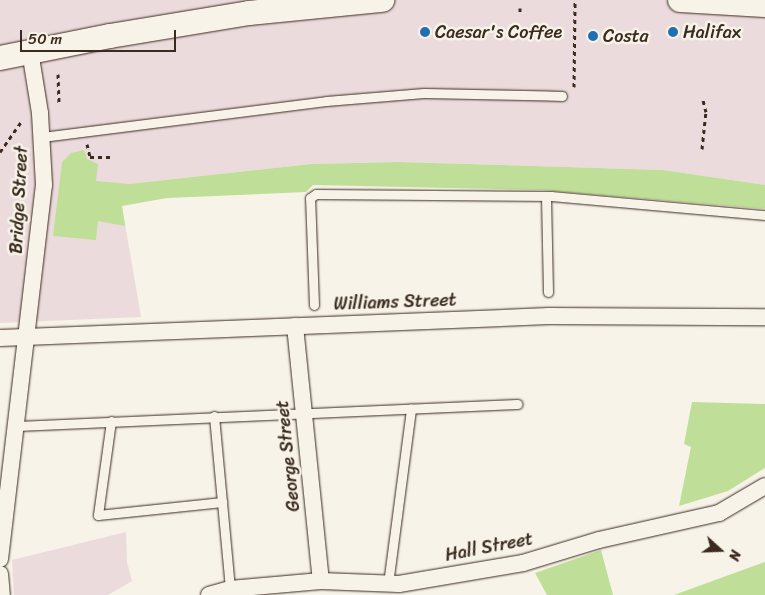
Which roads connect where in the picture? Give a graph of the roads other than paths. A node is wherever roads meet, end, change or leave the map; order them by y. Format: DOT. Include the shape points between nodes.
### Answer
graph roads {
  1 [pos="382,0"];
  2 [pos="680,0"];
  3 [pos="765,6"];
  4 [pos="30,51"];
  5 [pos="0,58"];
  6 [pos="562,96"];
  7 [pos="42,137"];
  8 [pos="546,196"];
  9 [pos="765,215"];
  10 [pos="548,292"];
  11 [pos="314,305"];
  12 [pos="765,317"];
  13 [pos="295,326"];
  14 [pos="0,338"];
  15 [pos="27,338"];
  16 [pos="518,404"];
  17 [pos="412,409"];
  18 [pos="303,414"];
  19 [pos="214,416"];
  20 [pos="111,421"];
  21 [pos="16,426"];
  22 [pos="765,486"];
  23 [pos="222,502"];
  24 [pos="0,559"];
  25 [pos="0,574"];
  26 [pos="321,581"];
  27 [pos="388,584"];
  28 [pos="230,588"];
  29 [pos="2,595"];
  30 [pos="209,595"];
  1 -- 4 [label="main road" via="249,13"];
  2 -- 3 [label="main road"];
  4 -- 5 [label="main road"];
  4 -- 7 [label="street, Bridge Street"];
  6 -- 7 [label="lane" via="424,93 355,98"];
  7 -- 15 [label="street, Bridge Street" via="44,185"];
  8 -- 9 [label="lane"];
  8 -- 10 [label="lane"];
  8 -- 11 [label="lane" via="316,194 310,198"];
  12 -- 13 [label="street, Williams Street" via="549,316"];
  13 -- 15 [label="street, Williams Street"];
  13 -- 18 [label="street, George Street"];
  14 -- 15 [label="street, Williams Street"];
  15 -- 21 [label="street, Bridge Street"];
  16 -- 17 [label="lane"];
  17 -- 18 [label="lane"];
  17 -- 27 [label="lane"];
  18 -- 19 [label="lane"];
  18 -- 26 [label="street, George Street"];
  19 -- 20 [label="lane"];
  19 -- 23 [label="lane"];
  20 -- 21 [label="lane"];
  20 -- 23 [label="lane" via="98,515"];
  21 -- 24 [label="street, Bridge Street"];
  22 -- 27 [label="street, Hall Street" via="719,513 599,540 523,563"];
  23 -- 28 [label="lane"];
  25 -- 29 [label="street"];
  26 -- 27 [label="street, Hall Street"];
  26 -- 28 [label="street, Hall Street"];
  28 -- 30 [label="street, Hall Street"];
}
